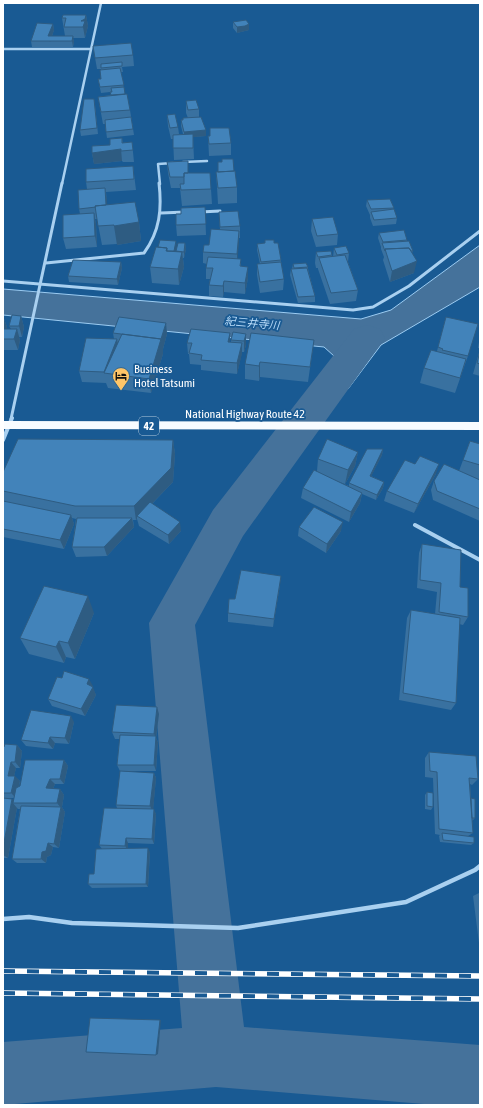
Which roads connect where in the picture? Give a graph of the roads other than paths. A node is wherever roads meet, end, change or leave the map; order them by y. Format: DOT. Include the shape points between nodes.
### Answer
graph roads {
  1 [pos="101,3"];
  2 [pos="3,49"];
  3 [pos="91,49"];
  4 [pos="207,161"];
  5 [pos="220,211"];
  6 [pos="190,212"];
  7 [pos="198,212"];
  8 [pos="161,213"];
  9 [pos="480,231"];
  10 [pos="46,263"];
  11 [pos="3,281"];
  12 [pos="41,284"];
  13 [pos="5,425"];
  14 [pos="480,426"];
  15 [pos="3,440"];
  16 [pos="415,525"];
  17 [pos="480,560"];
  18 [pos="480,866"];
  19 [pos="3,920"];
  1 -- 3 [label="street"];
  2 -- 3 [label="street"];
  3 -- 10 [label="street"];
  4 -- 8 [label="street" via="158,164"];
  5 -- 7 [label="street"];
  6 -- 8 [label="street"];
  8 -- 10 [label="street" via="154,242 144,253"];
  9 -- 12 [label="street" via="409,286 373,306 353,310"];
  10 -- 12 [label="street"];
  11 -- 12 [label="street"];
  12 -- 13 [label="street"];
  13 -- 14 [label="highway, National Highway Route 42 / 42"];
  13 -- 15 [label="street"];
  16 -- 17 [label="street"];
  18 -- 19 [label="street" via="406,902 238,928 72,923 29,917"];
}
